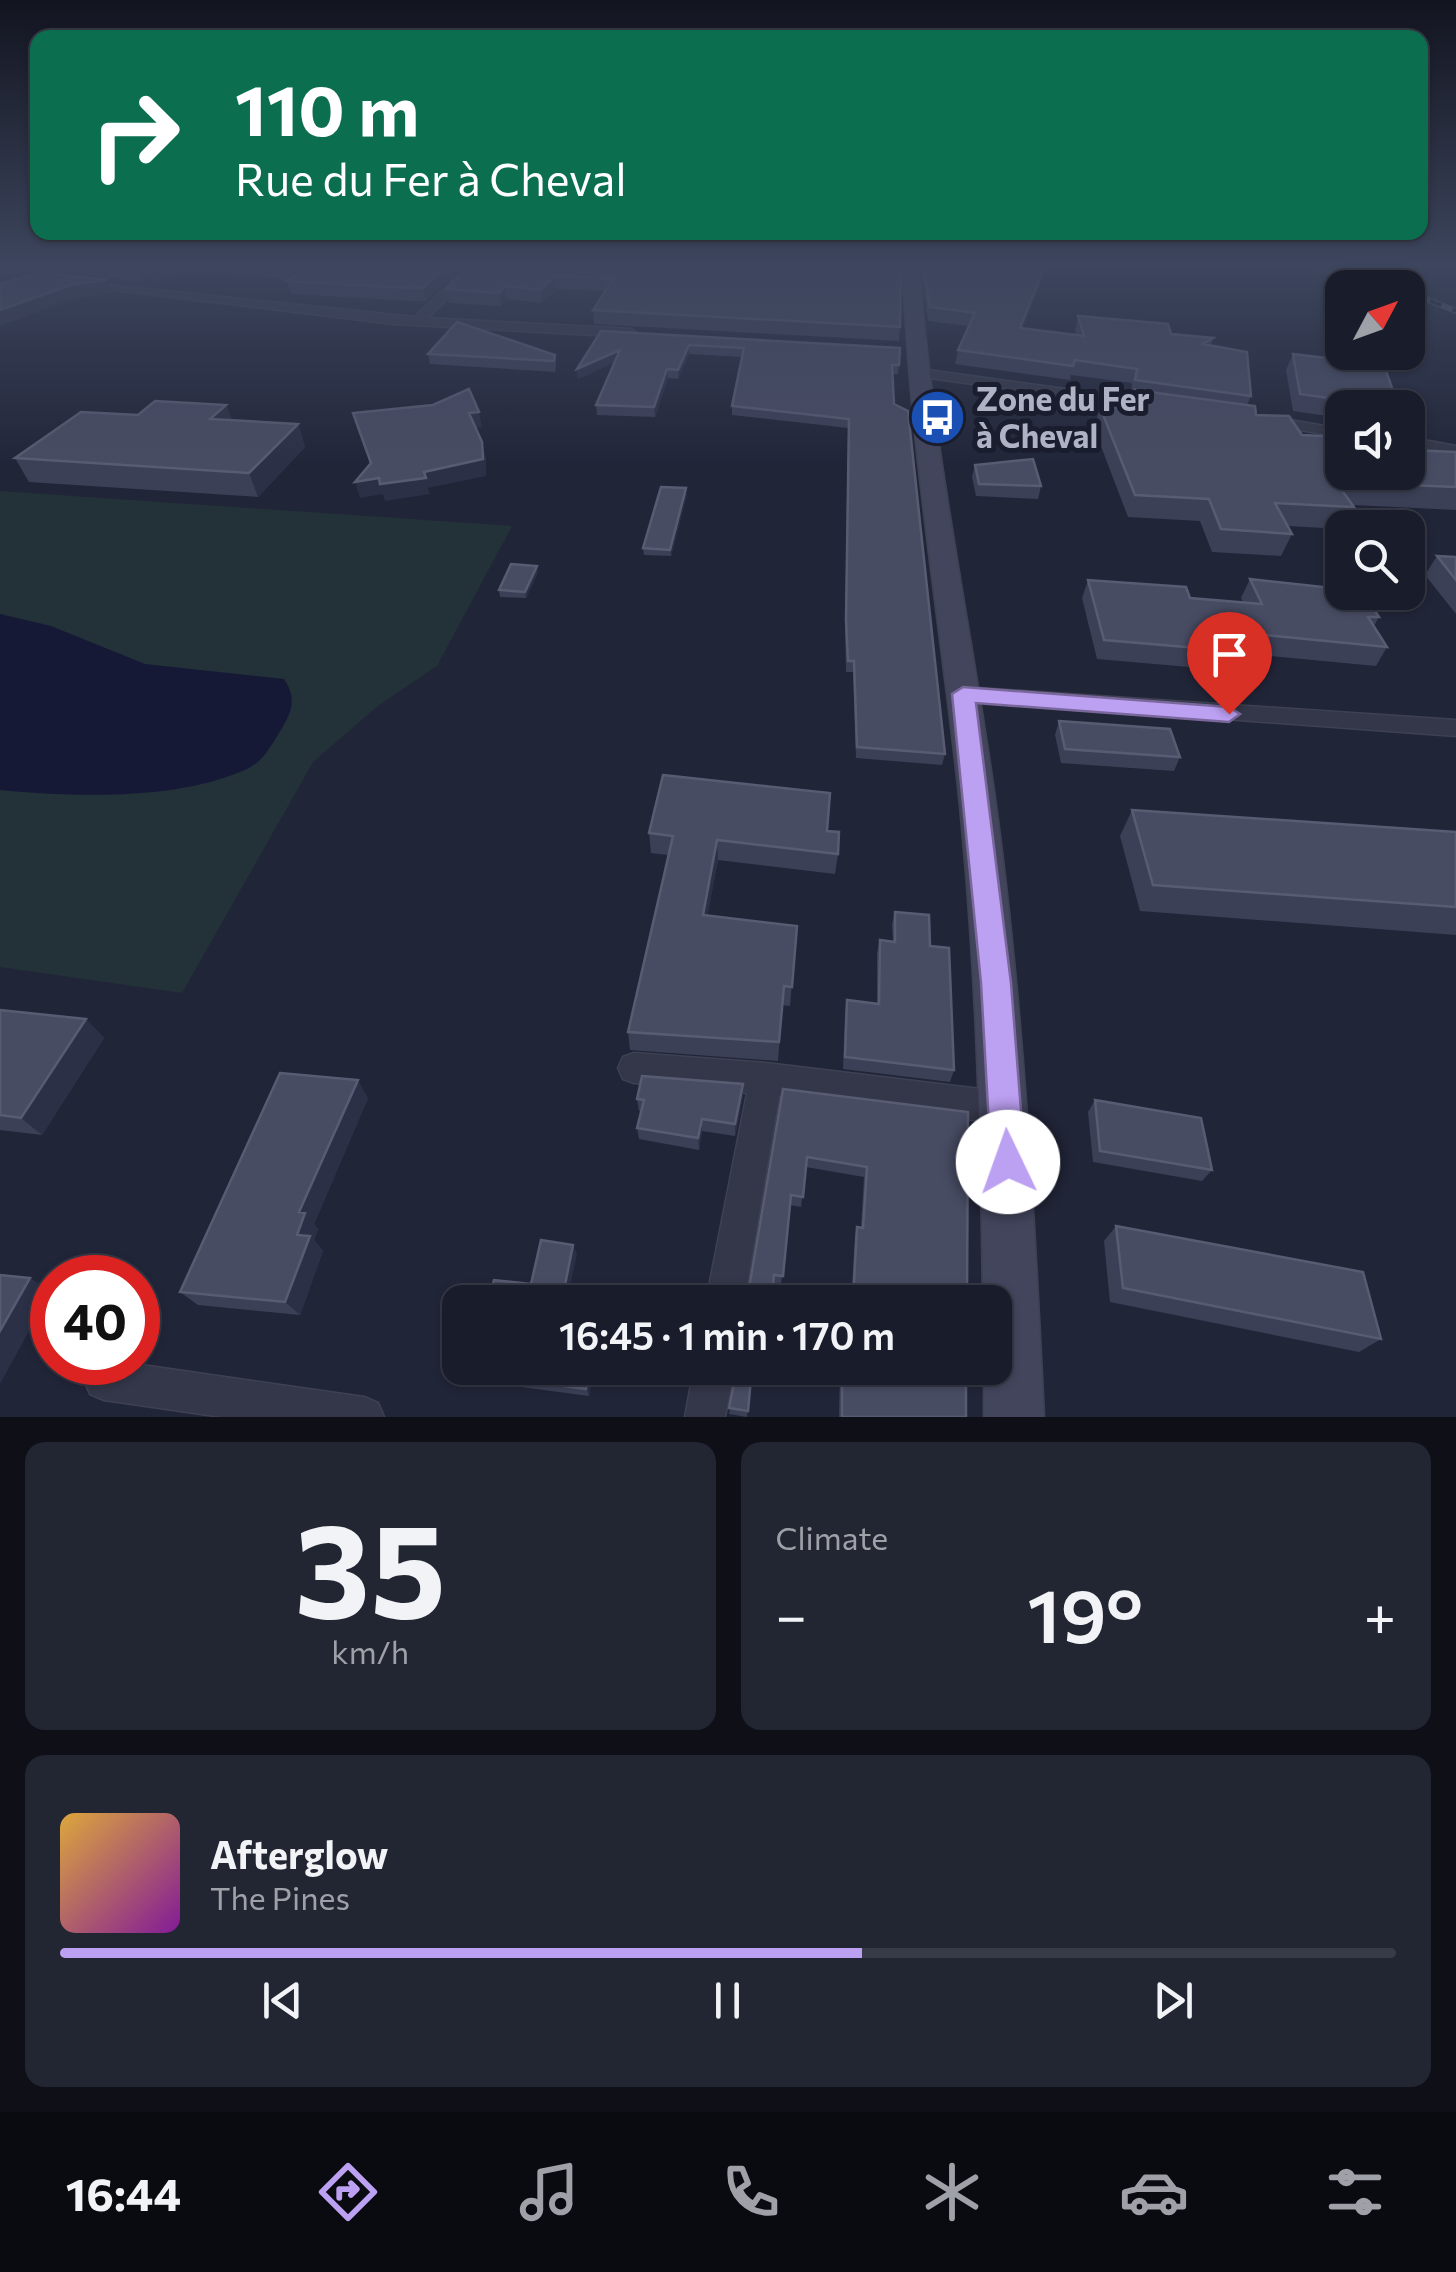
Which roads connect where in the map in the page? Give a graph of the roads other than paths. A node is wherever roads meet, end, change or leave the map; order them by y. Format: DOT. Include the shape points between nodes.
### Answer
graph roads {
  1 [pos="621,332"];
  2 [pos="913,332"];
  3 [pos="638,333"];
  4 [pos="914,357"];
  5 [pos="1171,407"];
  6 [pos="1247,418"];
  7 [pos="1325,429"];
  8 [pos="1425,445"];
  9 [pos="1456,451"];
  10 [pos="963,694"];
  11 [pos="1456,728"];
  12 [pos="634,1068"];
  13 [pos="766,1079"];
  14 [pos="1005,1108"];
  15 [pos="729,1285"];
  16 [pos="139,1385"];
  17 [pos="711,1385"];
  18 [pos="364,1417"];
  19 [pos="704,1417"];
  20 [pos="1014,1417"];
  1 -- 3 [label="street"];
  2 -- 4 [label="street"];
  4 -- 5 [label="street"];
  4 -- 10 [label="street"];
  6 -- 7 [label="street"];
  8 -- 9 [label="street"];
  10 -- 11 [label="street"];
  10 -- 14 [label="street"];
  12 -- 13 [label="street"];
  13 -- 14 [label="street"];
  13 -- 15 [label="street"];
  14 -- 20 [label="street"];
  16 -- 18 [label="street"];
  17 -- 19 [label="street"];
}
